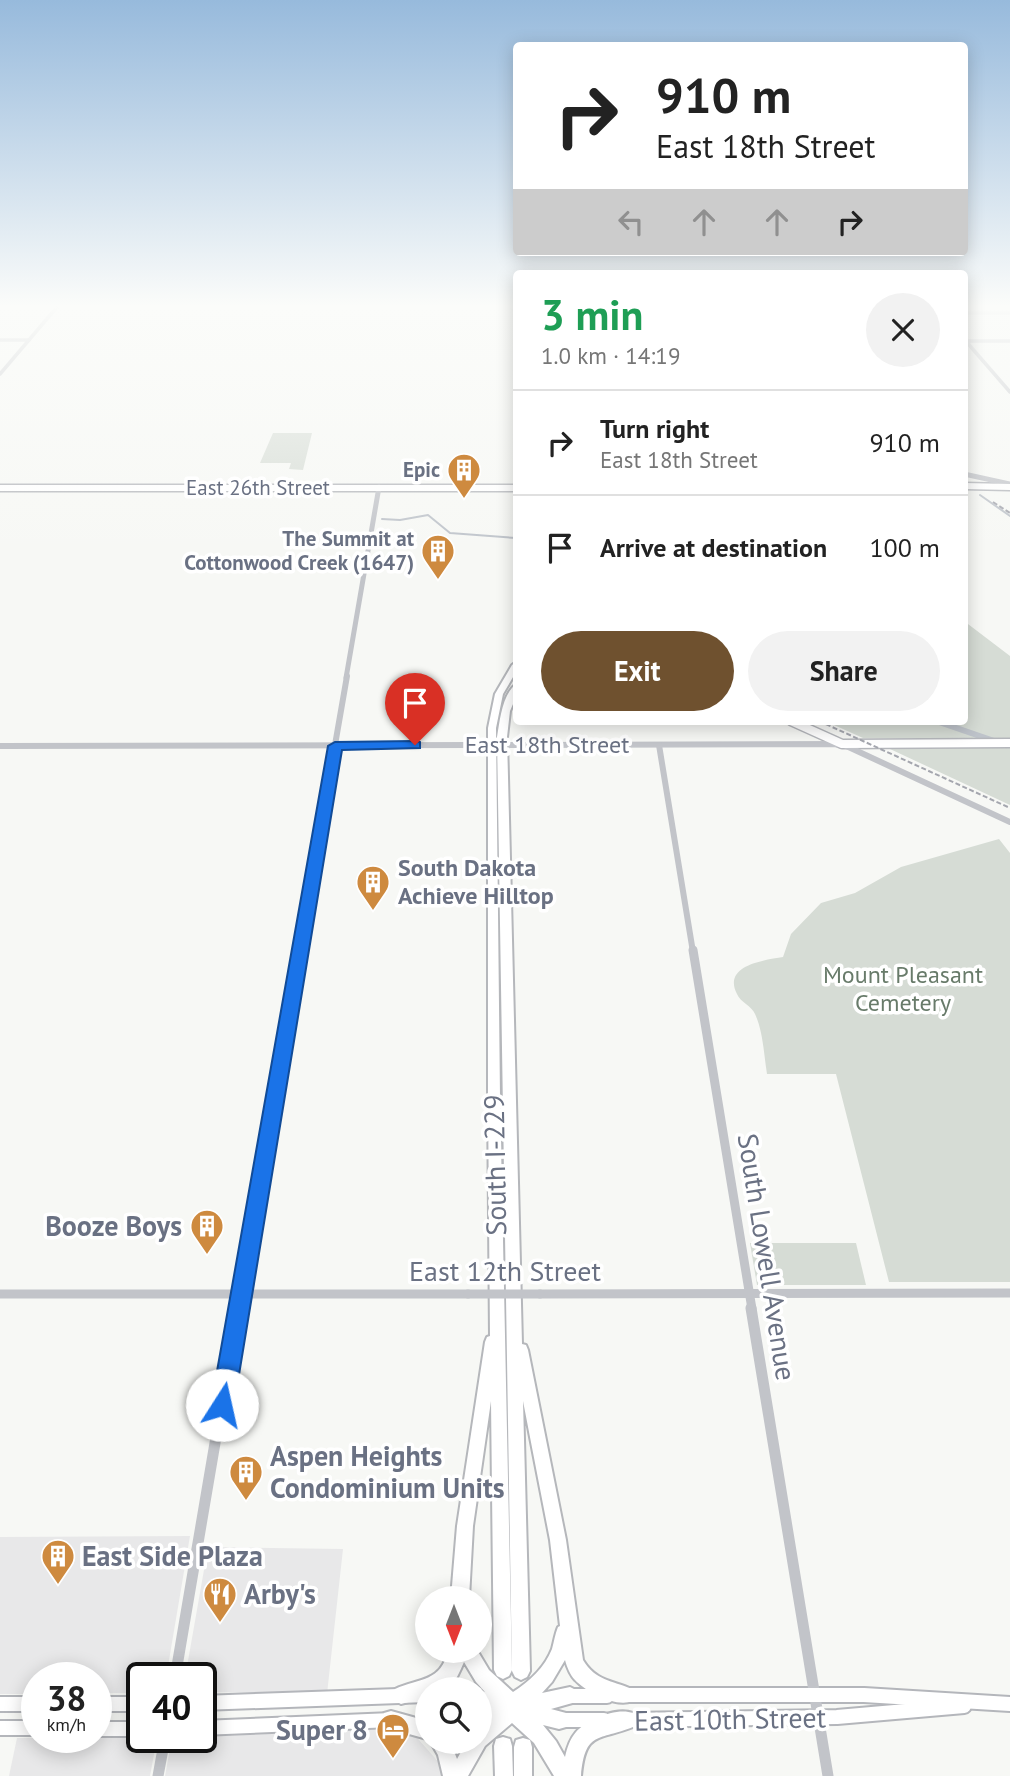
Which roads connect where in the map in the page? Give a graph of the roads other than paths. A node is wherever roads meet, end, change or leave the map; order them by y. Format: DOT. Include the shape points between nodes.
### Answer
graph roads {
  1 [pos="968,475"];
  2 [pos="379,487"];
  3 [pos="968,487"];
  4 [pos="1010,487"];
  5 [pos="0,488"];
  6 [pos="513,488"];
  7 [pos="513,671"];
  8 [pos="513,694"];
  9 [pos="800,725"];
  10 [pos="1010,743"];
  11 [pos="842,744"];
  12 [pos="659,745"];
  13 [pos="0,746"];
  14 [pos="335,746"];
  15 [pos="1010,822"];
  16 [pos="513,1267"];
  17 [pos="497,1276"];
  18 [pos="1010,1293"];
  19 [pos="0,1294"];
  20 [pos="241,1294"];
  21 [pos="750,1294"];
  22 [pos="461,1586"];
  23 [pos="566,1616"];
  24 [pos="178,1662"];
  25 [pos="455,1663"];
  26 [pos="474,1663"];
  27 [pos="503,1670"];
  28 [pos="521,1671"];
  29 [pos="815,1694"];
  30 [pos="401,1695"];
  31 [pos="415,1695"];
  32 [pos="626,1695"];
  33 [pos="570,1696"];
  34 [pos="217,1702"];
  35 [pos="0,1704"];
  36 [pos="21,1704"];
  37 [pos="979,1704"];
  38 [pos="1010,1704"];
  39 [pos="506,1710"];
  40 [pos="819,1719"];
  41 [pos="391,1720"];
  42 [pos="415,1720"];
  43 [pos="559,1720"];
  44 [pos="626,1720"];
  45 [pos="492,1726"];
  46 [pos="217,1727"];
  47 [pos="415,1727"];
  48 [pos="0,1728"];
  49 [pos="21,1728"];
  50 [pos="162,1753"];
  51 [pos="447,1754"];
  52 [pos="471,1754"];
  53 [pos="158,1776"];
  54 [pos="452,1776"];
  55 [pos="458,1776"];
  56 [pos="504,1776"];
  57 [pos="523,1776"];
  58 [pos="564,1776"];
  59 [pos="572,1776"];
  60 [pos="828,1776"];
  1 -- 4 [label="street"];
  2 -- 5 [label="main road, East 26th Street"];
  2 -- 6 [label="main road, East 26th Street"];
  2 -- 14 [label="street"];
  3 -- 4 [label="main road"];
  7 -- 17 [label="highway, South I-229" via="499,694 492,728"];
  8 -- 16 [label="highway, South I-229" via="502,737"];
  9 -- 11 [label="main road"];
  10 -- 11 [label="main road, East 18th Street"];
  11 -- 12 [label="street, East 18th Street"];
  11 -- 15 [label="street"];
  12 -- 14 [label="street, East 18th Street, bridge"];
  12 -- 21 [label="street, South Lowell Avenue"];
  13 -- 14 [label="street, East 18th Street"];
  14 -- 20 [label="street"];
  16 -- 23 [label="highway" via="521,1353 558,1540"];
  16 -- 28 [label="highway, South I-229"];
  17 -- 22 [label="highway" via="487,1387 464,1526"];
  17 -- 27 [label="highway, South I-229"];
  18 -- 21 [label="street, East 12th Street"];
  19 -- 20 [label="street, East 12th Street"];
  20 -- 21 [label="street, East 12th Street, bridge"];
  20 -- 24 [label="street"];
  21 -- 29 [label="street, South Lowell Avenue"];
  23 -- 32 [label="highway" via="578,1671 596,1686"];
  23 -- 39 [label="highway" via="564,1642 555,1663"];
  25 -- 30 [label="highway" via="443,1681"];
  26 -- 39 [label="highway"];
  29 -- 32 [label="main road, East 10th Street"];
  29 -- 37 [label="main road, East 10th Street"];
  29 -- 40 [label="street, South Lowell Avenue"];
  30 -- 31 [label="main road"];
  30 -- 34 [label="main road"];
  32 -- 33 [label="main road, East 10th Street"];
  33 -- 39 [label="highway"];
  35 -- 36 [label="main road"];
  37 -- 38 [label="main road, East 10th Street"];
  37 -- 40 [label="main road, East 10th Street" via="904,1715"];
  39 -- 43 [label="highway"];
  39 -- 45 [label="highway"];
  39 -- 58 [label="highway" via="553,1752"];
  40 -- 44 [label="main road, East 10th Street"];
  40 -- 60 [label="street, South Lowell Avenue"];
  41 -- 42 [label="main road"];
  41 -- 46 [label="main road"];
  41 -- 47 [label="highway"];
  43 -- 44 [label="main road, East 10th Street"];
  44 -- 59 [label="highway" via="596,1727 581,1738 573,1755"];
  48 -- 49 [label="main road"];
  50 -- 53 [label="street"];
  51 -- 54 [label="highway"];
  52 -- 55 [label="highway"];
  56 -- 57 [label="highway" via="513,1747"];
}
